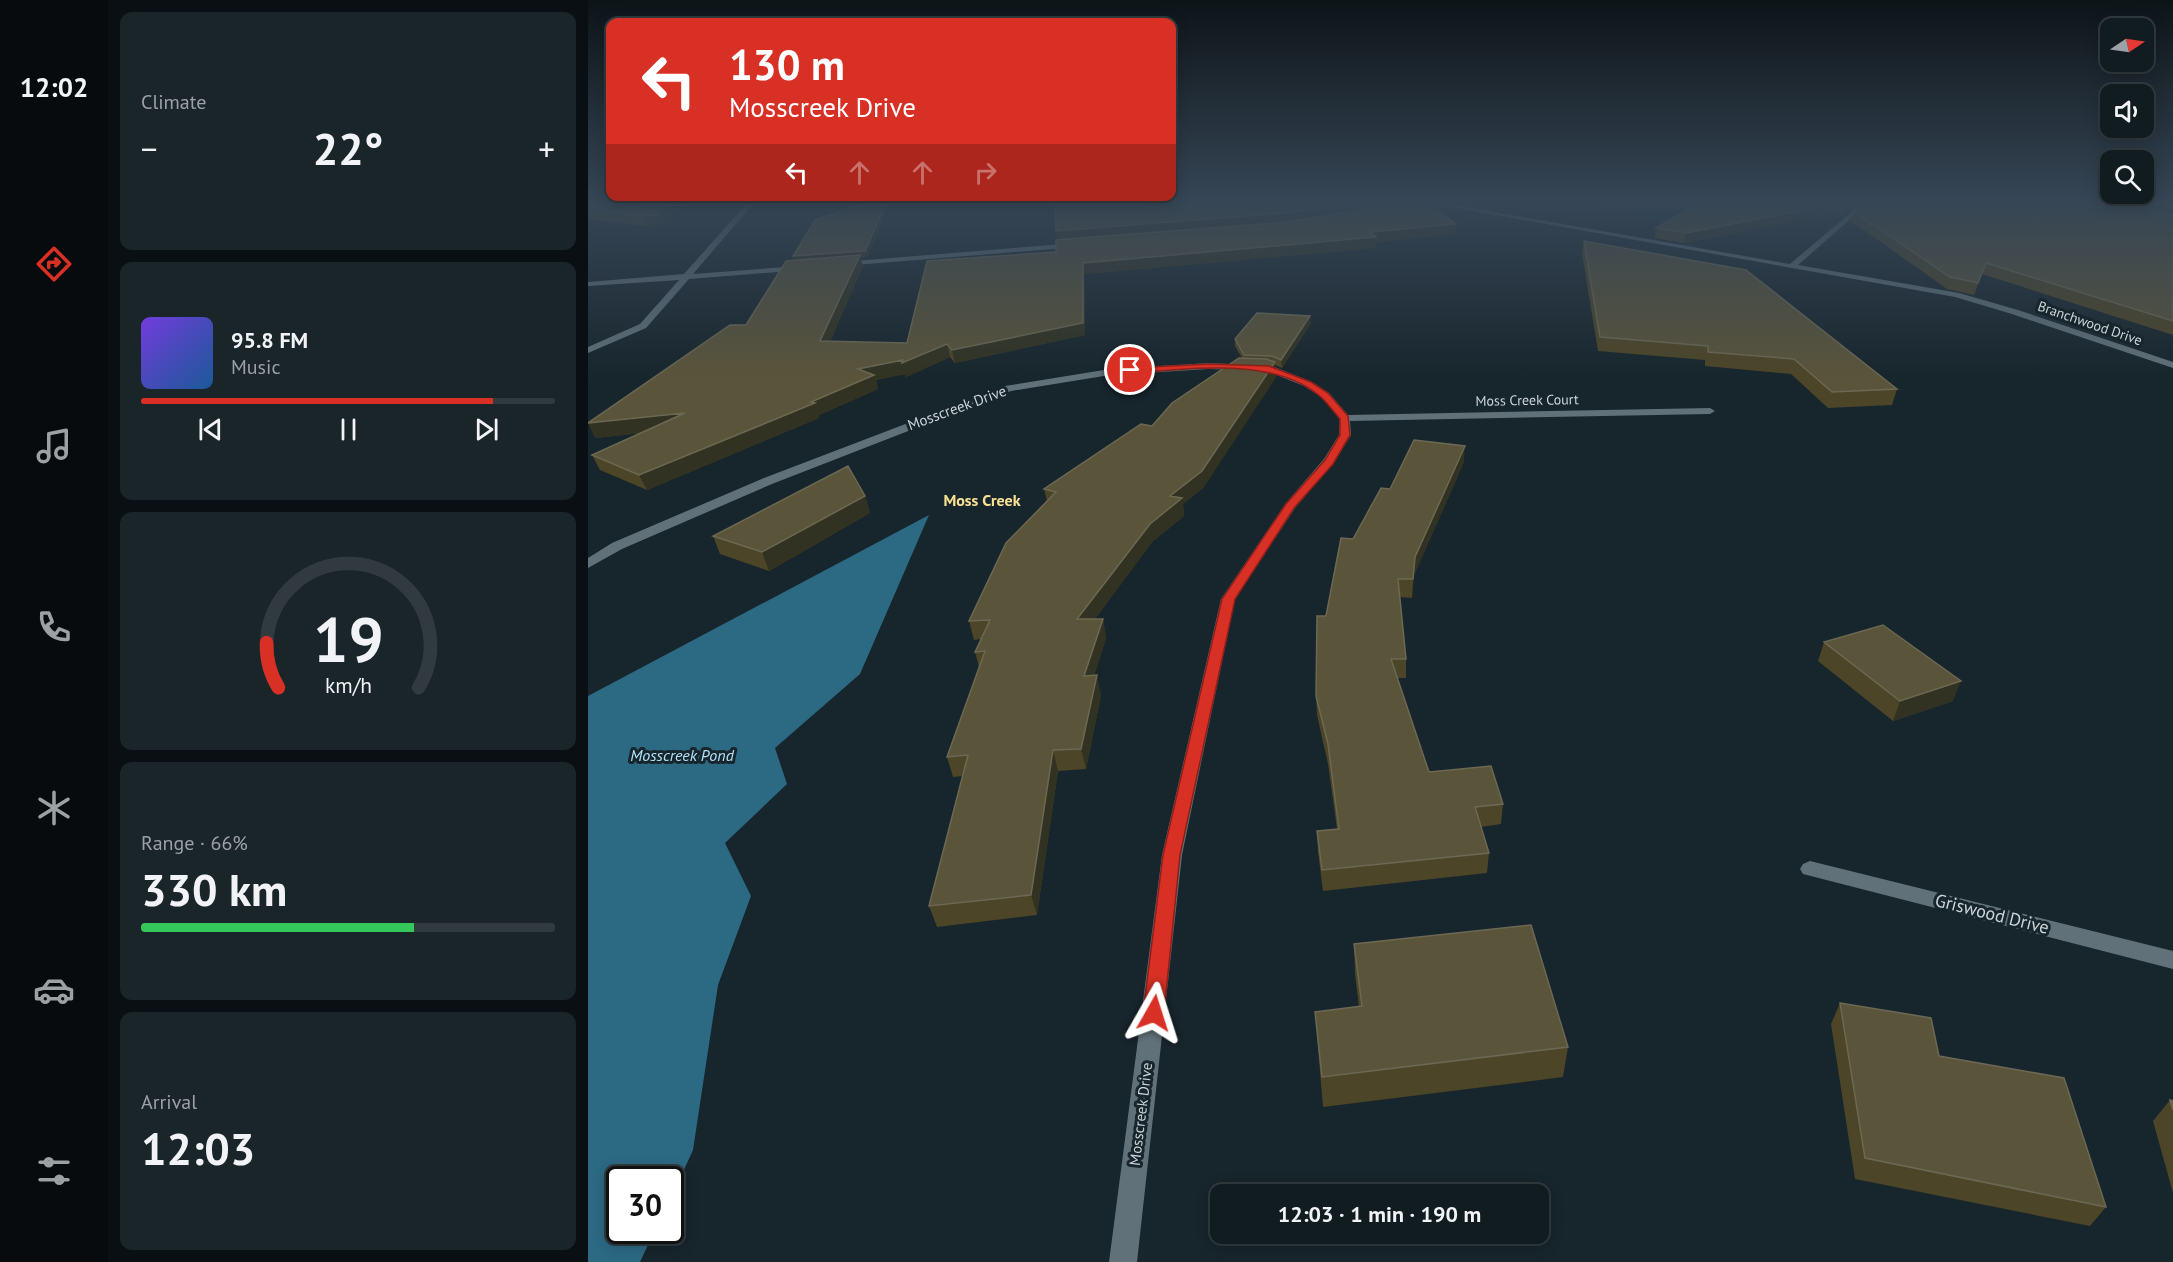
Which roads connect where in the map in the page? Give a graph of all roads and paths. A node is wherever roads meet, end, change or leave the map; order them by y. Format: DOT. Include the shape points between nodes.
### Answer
graph roads {
  1 [pos="700,262"];
  2 [pos="877,262"];
  3 [pos="1775,262"];
  4 [pos="1797,262"];
  5 [pos="1793,265"];
  6 [pos="829,266"];
  7 [pos="805,267"];
  8 [pos="687,277"];
  9 [pos="588,284"];
  10 [pos="589,350"];
  11 [pos="2173,365"];
  12 [pos="1710,411"];
  13 [pos="1345,418"];
  14 [pos="588,564"];
  15 [pos="1810,869"];
  16 [pos="2173,960"];
  17 [pos="1123,1262"];
  1 -- 8 [label="street"];
  2 -- 6 [label="street"];
  3 -- 5 [label="street, Branchwood Drive"];
  4 -- 5 [label="street"];
  5 -- 11 [label="street, Branchwood Drive" via="1956,295"];
  7 -- 8 [label="street"];
  8 -- 9 [label="street"];
  8 -- 10 [label="street" via="643,326"];
  12 -- 13 [label="street, Moss Creek Court"];
  13 -- 14 [label="street, Mosscreek Drive" via="1325,395 1269,368 1209,366 1110,372 1009,388 768,481 617,546"];
  13 -- 17 [label="street, Mosscreek Drive" via="1345,435 1329,461 1290,506 1228,599 1172,855"];
  15 -- 16 [label="street, Griswood Drive"];
}
